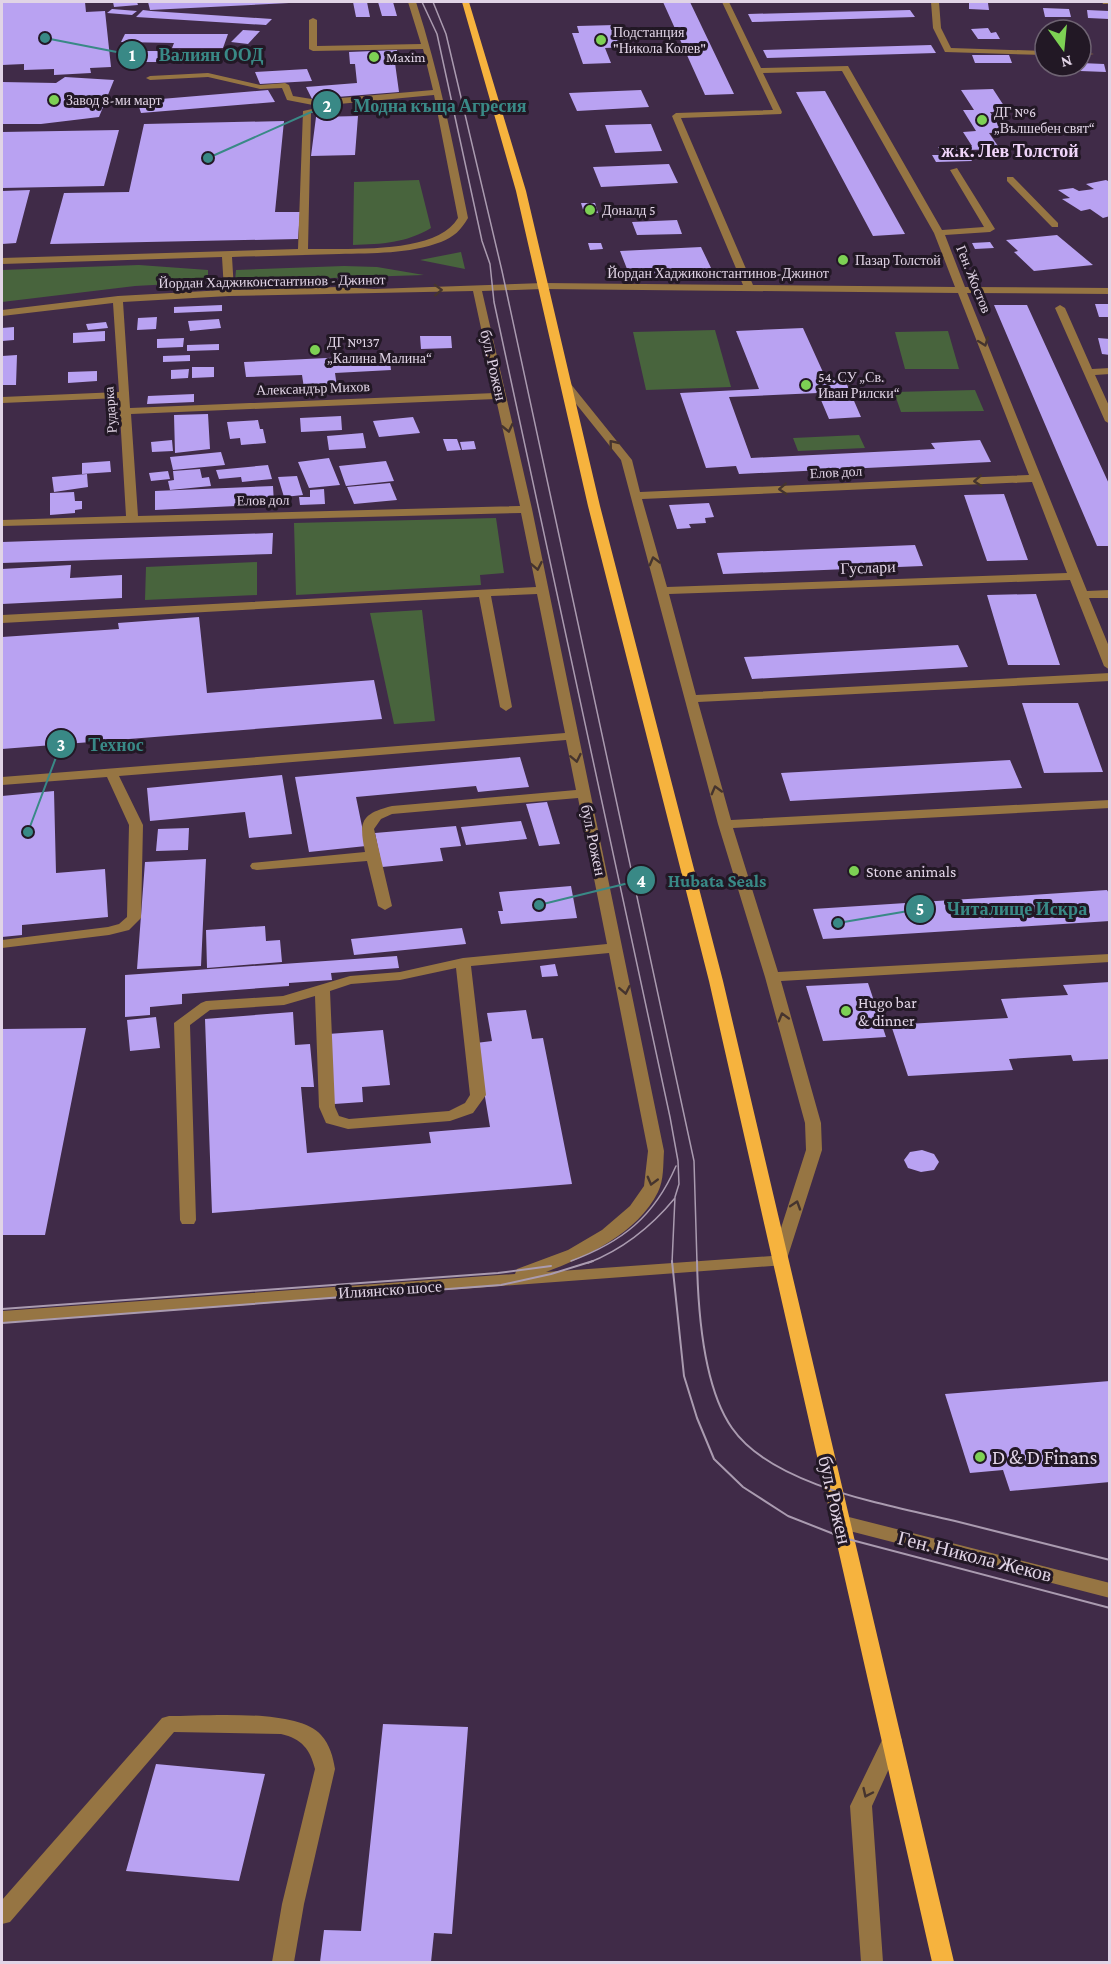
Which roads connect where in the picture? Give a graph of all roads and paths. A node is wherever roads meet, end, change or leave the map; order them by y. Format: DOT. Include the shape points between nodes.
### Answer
graph roads {
  1 [pos="412,2"];
  2 [pos="725,2"];
  3 [pos="935,2"];
  4 [pos="466,3"];
  5 [pos="313,20"];
  6 [pos="428,46"];
  7 [pos="1033,53"];
  8 [pos="759,71"];
  9 [pos="150,78"];
  10 [pos="439,95"];
  11 [pos="954,170"];
  12 [pos="1010,179"];
  13 [pos="1054,225"];
  14 [pos="939,233"];
  15 [pos="303,251"];
  16 [pos="227,254"];
  17 [pos="2,261"];
  18 [pos="543,286"];
  19 [pos="749,286"];
  20 [pos="963,288"];
  21 [pos="477,289"];
  22 [pos="338,290"];
  23 [pos="1110,291"];
  24 [pos="229,293"];
  25 [pos="118,299"];
  26 [pos="1060,308"];
  27 [pos="2,313"];
  28 [pos="1110,371"];
  29 [pos="1087,372"];
  30 [pos="566,386"];
  31 [pos="124,395"];
  32 [pos="501,396"];
  33 [pos="2,400"];
  34 [pos="125,411"];
  35 [pos="1110,421"];
  36 [pos="1037,478"];
  37 [pos="637,496"];
  38 [pos="526,509"];
  39 [pos="132,518"];
  40 [pos="2,523"];
  41 [pos="1075,576"];
  42 [pos="542,590"];
  43 [pos="662,591"];
  44 [pos="484,593"];
  45 [pos="1110,594"];
  46 [pos="1082,596"];
  47 [pos="2,619"];
  48 [pos="1110,666"];
  49 [pos="1110,677"];
  50 [pos="691,699"];
  51 [pos="506,707"];
  52 [pos="571,736"];
  53 [pos="111,772"];
  54 [pos="2,781"];
  55 [pos="583,793"];
  56 [pos="1110,804"];
  57 [pos="725,824"];
  58 [pos="373,856"];
  59 [pos="257,866"];
  60 [pos="385,906"];
  61 [pos="2,944"];
  62 [pos="616,948"];
  63 [pos="1110,958"];
  64 [pos="463,962"];
  65 [pos="772,977"];
  66 [pos="322,989"];
  67 [pos="188,1220"];
  68 [pos="779,1261"];
  69 [pos="473,1283"];
  70 [pos="2,1317"];
  71 [pos="841,1522"];
  72 [pos="1110,1591"];
  73 [pos="892,1740"];
  74 [pos="2,1915"];
  75 [pos="283,1962"];
  76 [pos="872,1962"];
  77 [pos="943,1962"];
  1 -- 6 [label="street"];
  2 -- 8 [label="street"];
  3 -- 7 [label="street" via="937,28 948,50"];
  4 -- 18 [label="main road, бул. Рожен" via="521,190"];
  5 -- 6 [label="street" via="313,49"];
  6 -- 10 [label="street"];
  8 -- 14 [label="street, Ген. Жостов" via="845,68"];
  8 -- 19 [label="street" via="778,112 676,116"];
  9 -- 10 [label="street" via="208,75 260,87 285,85 290,98 318,103"];
  10 -- 15 [label="street" via="307,111"];
  10 -- 15 [label="street" via="463,218 460,226 450,234 420,244 375,250"];
  11 -- 14 [label="street" via="990,229"];
  12 -- 13 [label="street"];
  14 -- 20 [label="street, Ген. Жостов"];
  15 -- 16 [label="street"];
  16 -- 17 [label="street"];
  16 -- 24 [label="street"];
  18 -- 19 [label="street, Йордан Хаджиконстантинов-Джинот"];
  18 -- 21 [label="street, Йордан Хаджиконстантинов - Джинот"];
  18 -- 22 [label="street" via="487,278 370,284"];
  18 -- 30 [label="main road, бул. Рожен"];
  19 -- 20 [label="street, Йордан Хаджиконстантинов-Джинот"];
  20 -- 23 [label="street, Йордан Хаджиконстантинов-Джинот"];
  20 -- 36 [label="street, Ген. Жостов, one-way"];
  22 -- 21 [label="street, Йордан Хаджиконстантинов - Джинот, one-way"];
  21 -- 32 [label="street, бул. Рожен"];
  22 -- 24 [label="street, Йордан Хаджиконстантинов - Джинот"];
  24 -- 25 [label="street, Йордан Хаджиконстантинов - Джинот"];
  25 -- 27 [label="street, Йордан Хаджиконстантинов - Джинот"];
  25 -- 31 [label="street, Рударка"];
  26 -- 29 [label="street"];
  28 -- 29 [label="street"];
  29 -- 35 [label="street"];
  37 -- 30 [label="street, бул. Рожен, one-way" via="626,460"];
  30 -- 68 [label="main road, бул. Рожен" via="716,981"];
  31 -- 33 [label="street"];
  31 -- 34 [label="street, Рударка"];
  32 -- 34 [label="street, Александър Михов"];
  32 -- 38 [label="street, бул. Рожен, one-way"];
  34 -- 39 [label="street, Рударка"];
  36 -- 37 [label="street, Елов дол, one-way"];
  36 -- 41 [label="street, Ген. Жостов"];
  43 -- 37 [label="street, бул. Рожен, one-way"];
  38 -- 39 [label="street, Елов дол"];
  38 -- 42 [label="street, бул. Рожен, one-way"];
  39 -- 40 [label="street, Елов дол"];
  41 -- 43 [label="street, Гуслари"];
  41 -- 46 [label="street, Ген. Жостов"];
  42 -- 44 [label="street"];
  42 -- 52 [label="street, бул. Рожен"];
  43 -- 50 [label="street, бул. Рожен"];
  44 -- 47 [label="street"];
  44 -- 51 [label="street"];
  45 -- 46 [label="street"];
  46 -- 48 [label="street, Ген. Жостов"];
  49 -- 50 [label="street"];
  57 -- 50 [label="street, бул. Рожен, one-way"];
  52 -- 53 [label="street"];
  52 -- 55 [label="street, бул. Рожен, one-way"];
  53 -- 54 [label="street"];
  53 -- 61 [label="street" via="136,825 134,918 124,927 109,931"];
  55 -- 58 [label="street" via="378,814 368,829"];
  55 -- 62 [label="street, бул. Рожен"];
  56 -- 57 [label="street"];
  57 -- 65 [label="street, бул. Рожен"];
  58 -- 59 [label="street"];
  58 -- 60 [label="street"];
  62 -- 64 [label="street"];
  62 -- 69 [label="street, бул. Рожен, one-way" via="656,1151 655,1174 648,1196 614,1231 574,1253 537,1269"];
  63 -- 65 [label="street"];
  64 -- 66 [label="street" via="400,976 350,980"];
  64 -- 66 [label="street" via="478,1095 466,1111 450,1116 348,1124 332,1119 327,1107"];
  68 -- 65 [label="street, бул. Рожен, one-way" via="814,1150 813,1123"];
  66 -- 67 [label="street" via="284,1000 206,1006 182,1023"];
  68 -- 69 [label="street, Илиянско шосе"];
  68 -- 71 [label="main road, бул. Рожен"];
  69 -- 70 [label="street, Илиянско шосе"];
  71 -- 72 [label="street, Ген. Никола Жеков"];
  71 -- 73 [label="main road, бул. Рожен"];
  73 -- 76 [label="street, one-way" via="861,1806"];
  73 -- 77 [label="main road, бул. Рожен"];
  74 -- 75 [label="street" via="170,1724 285,1725 316,1743 325,1769"];
}
